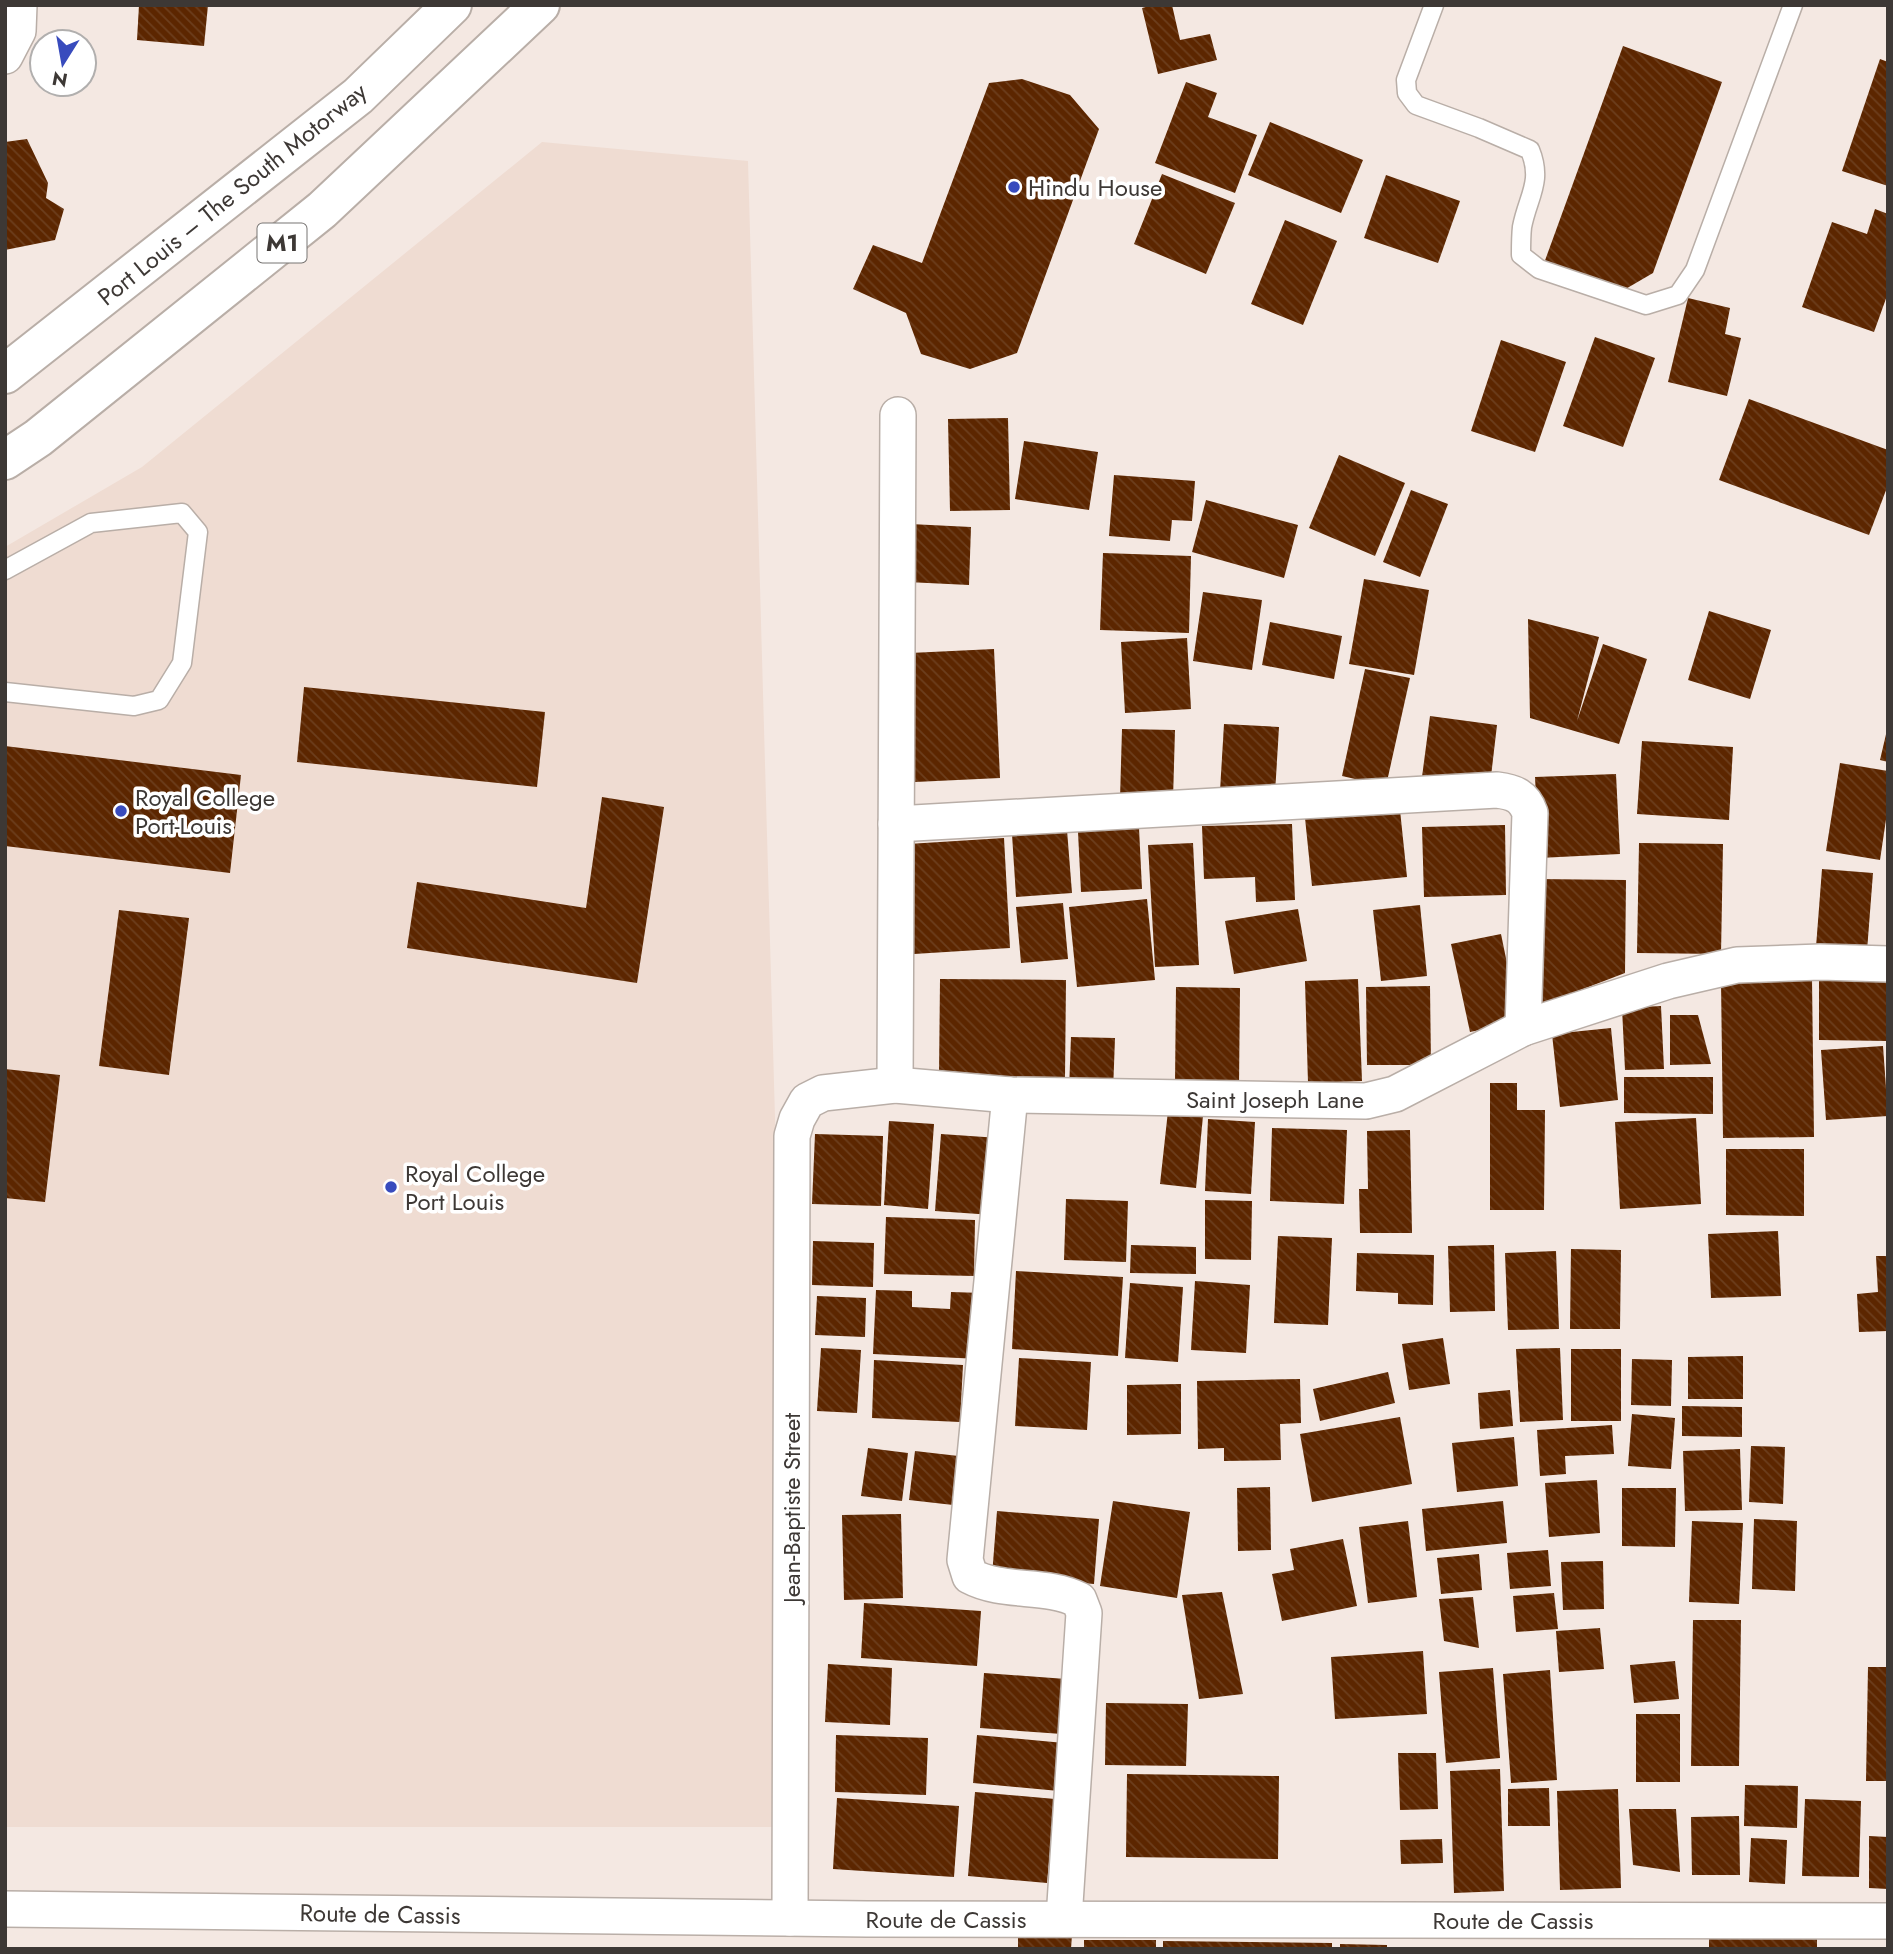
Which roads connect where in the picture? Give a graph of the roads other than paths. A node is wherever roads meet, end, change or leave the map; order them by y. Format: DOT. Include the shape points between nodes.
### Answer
graph roads {
  1 [pos="452,5"];
  2 [pos="540,5"];
  3 [pos="1434,5"];
  4 [pos="1793,5"];
  5 [pos="5,374"];
  6 [pos="898,415"];
  7 [pos="5,460"];
  8 [pos="5,569"];
  9 [pos="5,692"];
  10 [pos="897,824"];
  11 [pos="1888,964"];
  12 [pos="1523,1028"];
  13 [pos="895,1085"];
  14 [pos="1010,1096"];
  15 [pos="807,1101"];
  16 [pos="5,1909"];
  17 [pos="790,1919"];
  18 [pos="1064,1919"];
  19 [pos="1888,1921"];
  1 -- 5 [label="highway, Port Louis – The South Motorway" via="358,96"];
  2 -- 7 [label="highway, M1" via="322,211"];
  3 -- 4 [label="lane" via="1406,80 1406,93 1416,105 1530,150 1536,165 1535,184 1522,228 1521,255 1539,270 1646,305 1678,295 1695,270"];
  6 -- 10 [label="street"];
  8 -- 9 [label="lane" via="91,523 182,513 198,532 182,663 159,700 134,706"];
  10 -- 12 [label="street" via="1511,792 1521,796 1530,813"];
  10 -- 13 [label="street"];
  11 -- 12 [label="street, Saint Joseph Lane" via="1737,965 1668,981"];
  12 -- 14 [label="street, Saint Joseph Lane" via="1395,1094 1366,1101"];
  13 -- 14 [label="street, Saint Joseph Lane"];
  13 -- 15 [label="street, Saint Joseph Lane" via="823,1093"];
  14 -- 18 [label="street" via="965,1560 970,1576 986,1585 1062,1592 1079,1600 1084,1614"];
  15 -- 17 [label="street, Jean-Baptiste Street" via="792,1136"];
  16 -- 17 [label="street, Route de Cassis"];
  17 -- 18 [label="street, Route de Cassis"];
  18 -- 19 [label="street, Route de Cassis"];
}
